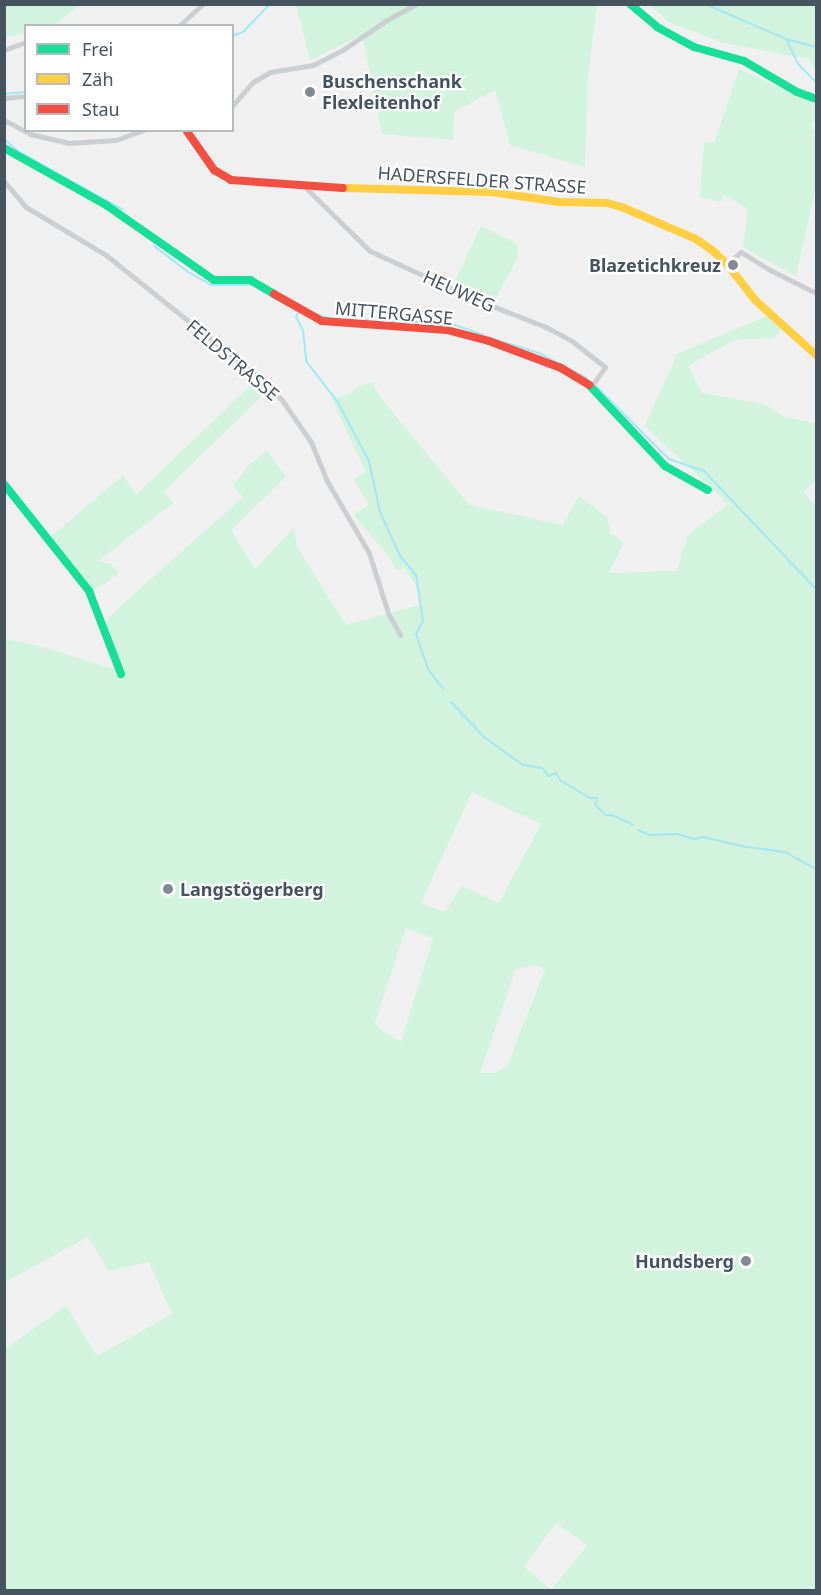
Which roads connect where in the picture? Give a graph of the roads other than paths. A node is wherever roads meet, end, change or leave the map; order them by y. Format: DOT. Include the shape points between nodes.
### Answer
graph roads {
  1 [pos="203,4"];
  2 [pos="416,4"];
  3 [pos="630,4"];
  4 [pos="181,24"];
  5 [pos="24,43"];
  6 [pos="4,50"];
  7 [pos="24,96"];
  8 [pos="4,98"];
  9 [pos="816,99"];
  10 [pos="234,104"];
  11 [pos="4,120"];
  12 [pos="24,131"];
  13 [pos="26,132"];
  14 [pos="138,132"];
  15 [pos="187,132"];
  16 [pos="4,148"];
  17 [pos="4,181"];
  18 [pos="304,187"];
  19 [pos="727,264"];
  20 [pos="816,293"];
  21 [pos="816,355"];
  22 [pos="591,387"];
  23 [pos="4,484"];
  24 [pos="708,490"];
  25 [pos="400,635"];
  26 [pos="121,675"];
  1 -- 4 [label="street"];
  2 -- 10 [label="street" via="313,65 270,72 253,82"];
  3 -- 9 [label="street" via="657,27 694,47 744,61"];
  5 -- 6 [label="street"];
  7 -- 8 [label="street"];
  11 -- 12 [label="street"];
  13 -- 14 [label="street" via="69,143 116,140"];
  15 -- 18 [label="street, HADERSFELDER STRASSE" via="214,170 231,180"];
  16 -- 22 [label="street, MITTERGASSE" via="106,205 213,280 250,280 322,321 466,334 549,362"];
  17 -- 25 [label="street, FELDSTRASSE" via="26,207 106,255 282,400 311,442 327,481 369,553 388,614"];
  18 -- 19 [label="street, HADERSFELDER STRASSE" via="492,192 559,202 607,203 696,239"];
  18 -- 22 [label="street, HEUWEG" via="370,251 572,341 605,367"];
  19 -- 20 [label="street" via="741,252"];
  19 -- 21 [label="street, HADERSFELDER STRASSE" via="755,300"];
  22 -- 24 [label="street, MITTERGASSE" via="665,466"];
  23 -- 26 [label="street" via="89,591"];
}
